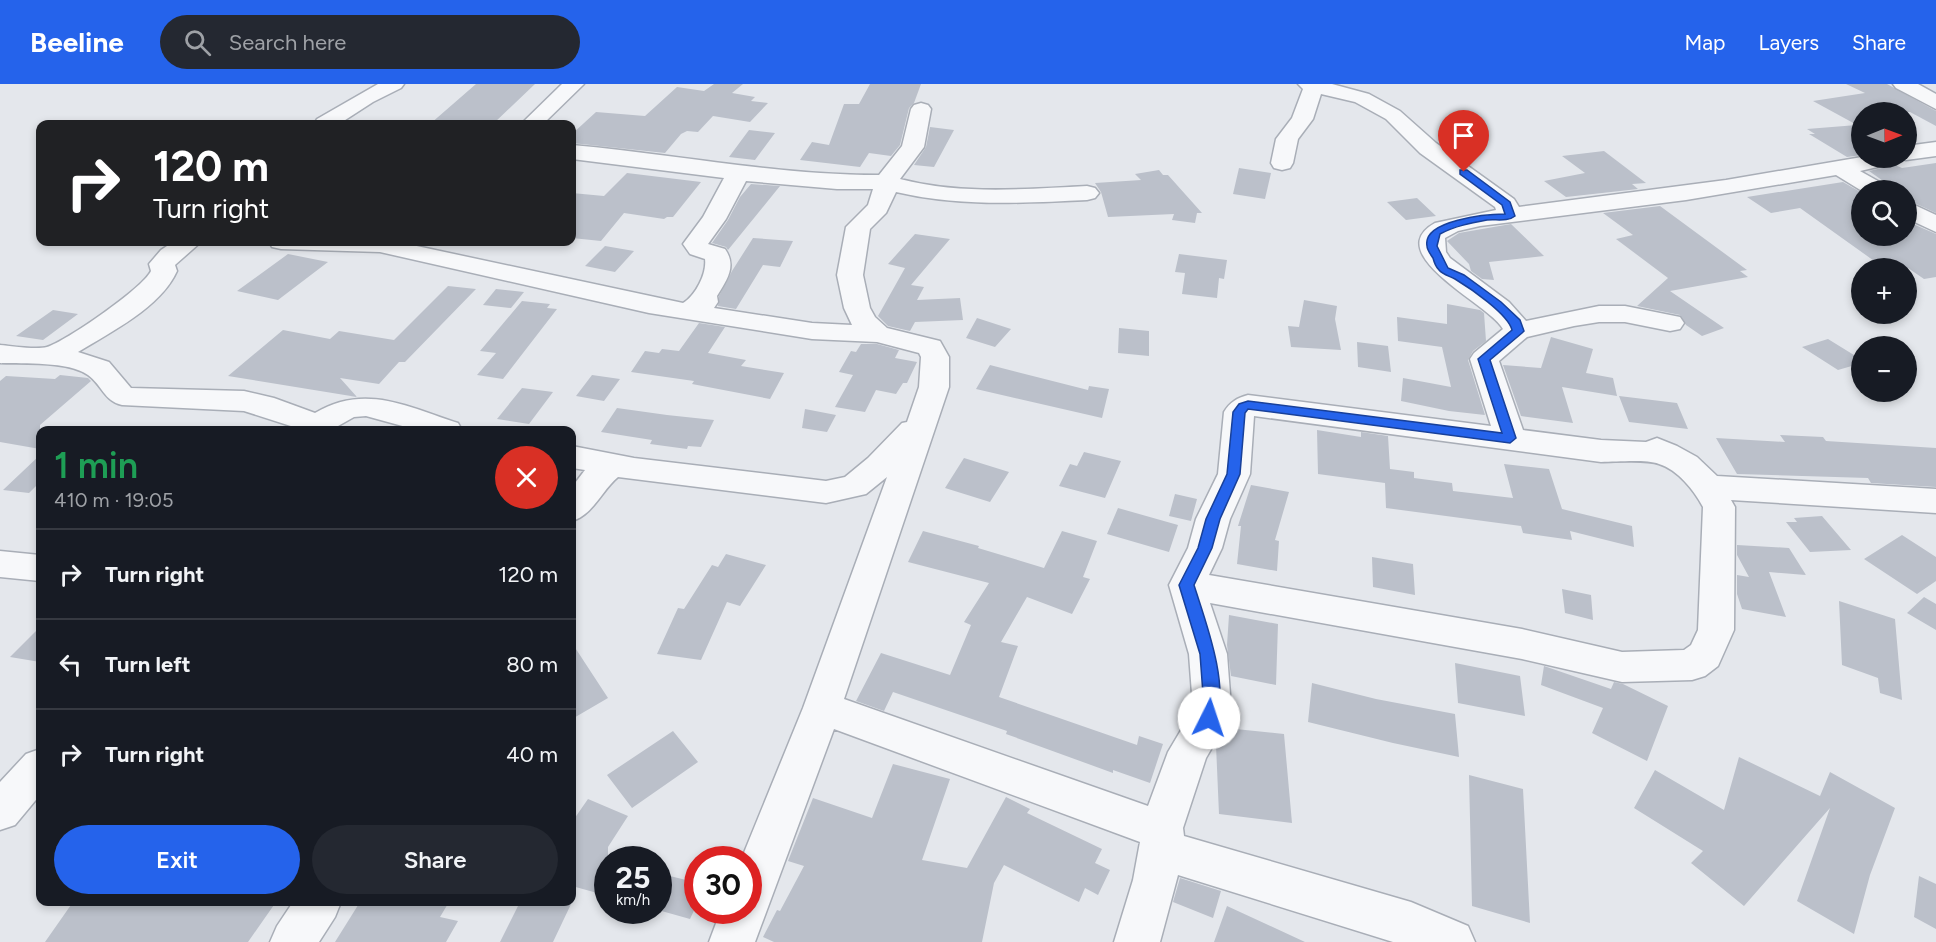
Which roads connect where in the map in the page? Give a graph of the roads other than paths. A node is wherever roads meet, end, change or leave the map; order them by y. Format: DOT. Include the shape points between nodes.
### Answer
graph roads {
  1 [pos="394,84"];
  2 [pos="574,84"];
  3 [pos="1903,84"];
  4 [pos="1311,85"];
  5 [pos="1936,103"];
  6 [pos="921,109"];
  7 [pos="331,120"];
  8 [pos="535,120"];
  9 [pos="1936,149"];
  10 [pos="1917,152"];
  11 [pos="576,153"];
  12 [pos="1282,163"];
  13 [pos="1851,166"];
  14 [pos="1839,168"];
  15 [pos="738,173"];
  16 [pos="1860,180"];
  17 [pos="886,182"];
  18 [pos="837,183"];
  19 [pos="1087,193"];
  20 [pos="1917,214"];
  21 [pos="846,215"];
  22 [pos="1510,216"];
  23 [pos="1936,225"];
  24 [pos="183,246"];
  25 [pos="401,246"];
  26 [pos="687,310"];
  27 [pos="1671,323"];
  28 [pos="1518,331"];
  29 [pos="877,334"];
  30 [pos="0,354"];
  31 [pos="51,357"];
  32 [pos="922,420"];
  33 [pos="313,426"];
  34 [pos="317,426"];
  35 [pos="434,426"];
  36 [pos="1510,438"];
  37 [pos="576,458"];
  38 [pos="613,464"];
  39 [pos="1708,487"];
  40 [pos="1936,501"];
  41 [pos="576,504"];
  42 [pos="0,564"];
  43 [pos="36,568"];
  44 [pos="1187,585"];
  45 [pos="822,708"];
  46 [pos="36,771"];
  47 [pos="0,811"];
  48 [pos="1160,840"];
  49 [pos="762,862"];
  50 [pos="316,906"];
  51 [pos="739,924"];
  52 [pos="293,942"];
  53 [pos="732,942"];
  54 [pos="1137,942"];
  55 [pos="1452,942"];
  1 -- 7 [label="street"];
  2 -- 8 [label="street"];
  3 -- 5 [label="street"];
  4 -- 12 [label="street" via="1302,119 1287,139"];
  4 -- 22 [label="street" via="1362,99 1394,115 1428,148 1506,204"];
  6 -- 17 [label="street" via="912,147"];
  9 -- 10 [label="street"];
  11 -- 15 [label="street"];
  13 -- 14 [label="street"];
  14 -- 16 [label="street"];
  14 -- 22 [label="street"];
  15 -- 18 [label="street"];
  15 -- 26 [label="street" via="714,219 695,244 716,254 720,266 704,296 705,302"];
  17 -- 18 [label="street"];
  17 -- 19 [label="street" via="981,196"];
  17 -- 21 [label="street" via="878,208"];
  18 -- 21 [label="street" via="843,187"];
  20 -- 23 [label="street"];
  21 -- 29 [label="street" via="850,275 857,308 863,321"];
  22 -- 28 [label="street" via="1449,225 1436,232 1432,246 1444,270 1460,277 1504,310 1516,322"];
  24 -- 31 [label="street" via="162,264 164,271 159,282 122,314"];
  25 -- 26 [label="street" via="649,305"];
  26 -- 29 [label="street" via="783,327"];
  27 -- 28 [label="street" via="1636,315 1599,314"];
  28 -- 36 [label="street" via="1484,359"];
  29 -- 32 [label="street" via="930,347 935,357 934,387"];
  30 -- 31 [label="street"];
  31 -- 33 [label="street" via="94,366 122,396 156,401 212,397 248,401 285,411"];
  32 -- 38 [label="street" via="855,486 826,492"];
  32 -- 45 [label="street"];
  34 -- 35 [label="street" via="356,407 370,407"];
  36 -- 39 [label="street" via="1601,452 1666,453 1657,449 1666,453 1686,465"];
  36 -- 44 [label="street" via="1248,405 1239,412 1231,481"];
  37 -- 38 [label="street"];
  38 -- 41 [label="street"];
  39 -- 40 [label="street"];
  39 -- 44 [label="street" via="1719,507 1716,630 1705,655 1692,665 1622,667 1522,644"];
  42 -- 43 [label="street"];
  44 -- 48 [label="street" via="1208,654 1209,718 1188,752"];
  45 -- 48 [label="street"];
  45 -- 49 [label="street"];
  46 -- 47 [label="street"];
  48 -- 54 [label="street" via="1155,880"];
  48 -- 55 [label="street"];
  50 -- 52 [label="street"];
  51 -- 53 [label="street"];
}
